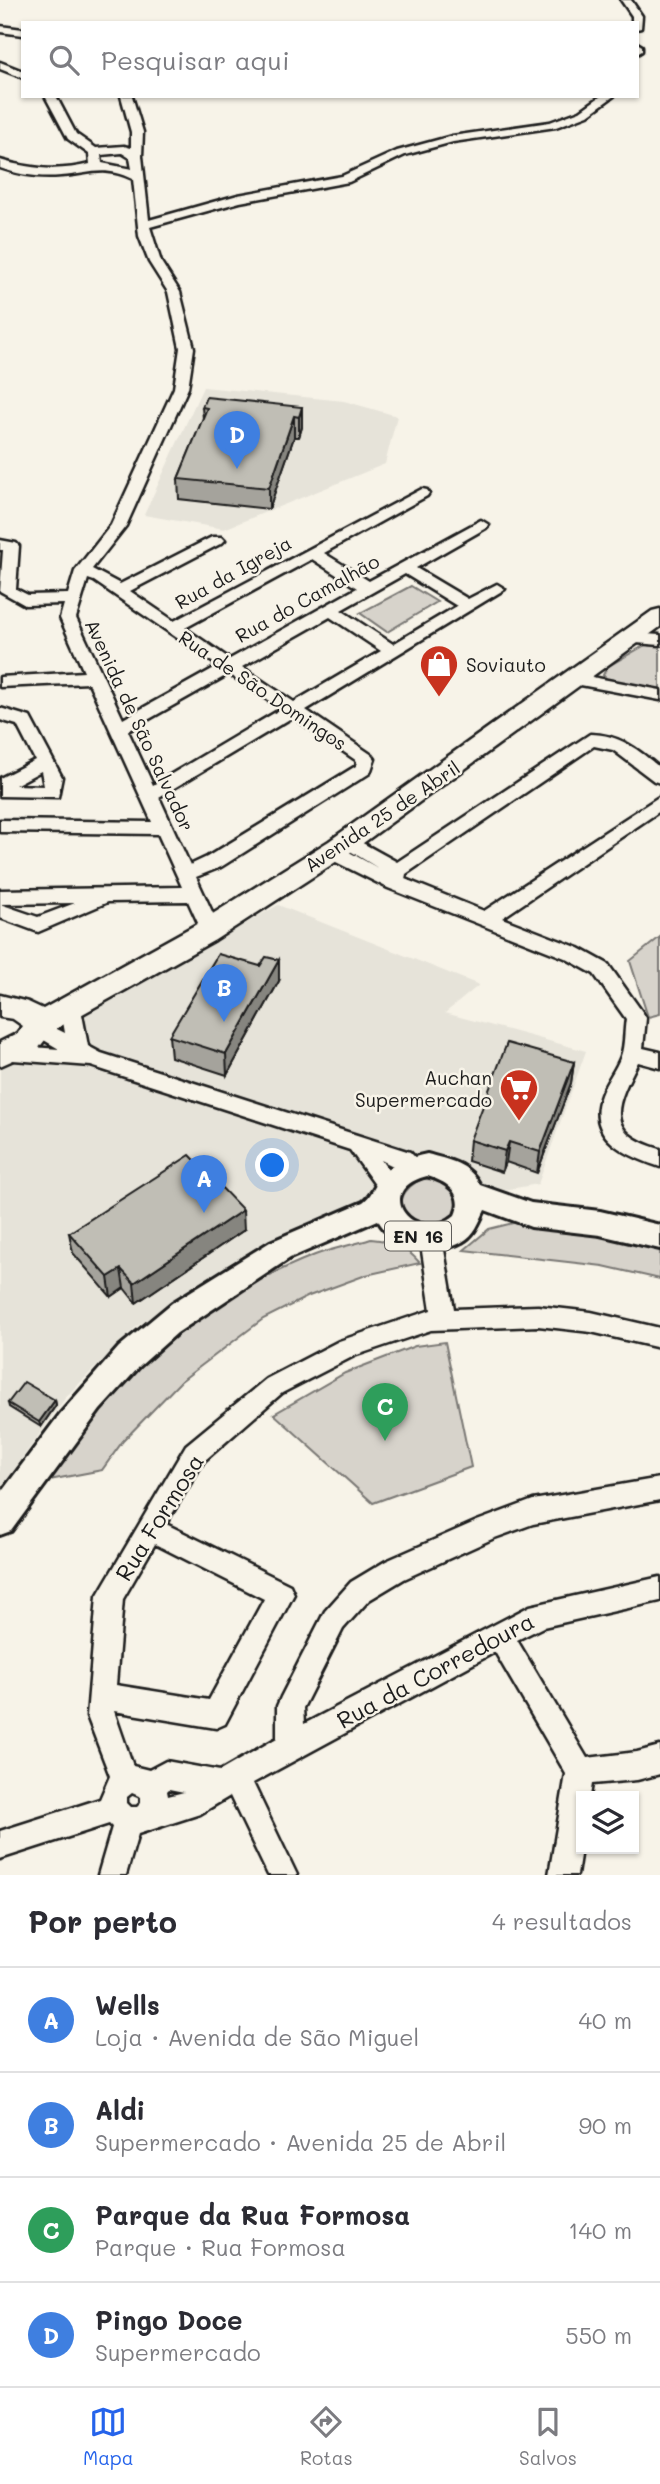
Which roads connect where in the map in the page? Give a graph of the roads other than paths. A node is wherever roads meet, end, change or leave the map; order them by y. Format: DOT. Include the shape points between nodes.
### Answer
graph roads {
  1 [pos="626,0"];
  2 [pos="637,21"];
  3 [pos="0,29"];
  4 [pos="21,32"];
  5 [pos="0,65"];
  6 [pos="21,74"];
  7 [pos="51,98"];
  8 [pos="127,98"];
  9 [pos="606,98"];
  10 [pos="95,152"];
  11 [pos="133,152"];
  12 [pos="0,164"];
  13 [pos="96,166"];
  14 [pos="122,169"];
  15 [pos="139,178"];
  16 [pos="143,225"];
  17 [pos="422,493"];
  18 [pos="481,525"];
  19 [pos="217,540"];
  20 [pos="0,545"];
  21 [pos="313,552"];
  22 [pos="404,568"];
  23 [pos="83,571"];
  24 [pos="368,588"];
  25 [pos="497,589"];
  26 [pos="119,591"];
  27 [pos="74,599"];
  28 [pos="468,606"];
  29 [pos="330,610"];
  30 [pos="659,626"];
  31 [pos="173,628"];
  32 [pos="393,651"];
  33 [pos="228,667"];
  34 [pos="94,677"];
  35 [pos="576,679"];
  36 [pos="2,682"];
  37 [pos="660,695"];
  38 [pos="291,711"];
  39 [pos="0,712"];
  40 [pos="118,729"];
  41 [pos="46,762"];
  42 [pos="660,777"];
  43 [pos="0,788"];
  44 [pos="149,795"];
  45 [pos="660,802"];
  46 [pos="0,826"];
  47 [pos="163,828"];
  48 [pos="340,846"];
  49 [pos="184,874"];
  50 [pos="396,877"];
  51 [pos="194,894"];
  52 [pos="110,895"];
  53 [pos="0,897"];
  54 [pos="0,911"];
  55 [pos="486,919"];
  56 [pos="211,932"];
  57 [pos="81,1002"];
  58 [pos="24,1017"];
  59 [pos="632,1053"];
  60 [pos="3,1054"];
  61 [pos="86,1054"];
  62 [pos="660,1060"];
  63 [pos="356,1143"];
  64 [pos="660,1158"];
  65 [pos="413,1167"];
  66 [pos="472,1195"];
  67 [pos="390,1204"];
  68 [pos="531,1215"];
  69 [pos="465,1224"];
  70 [pos="660,1237"];
  71 [pos="431,1238"];
  72 [pos="444,1320"];
  73 [pos="660,1338"];
  74 [pos="660,1489"];
  75 [pos="0,1520"];
  76 [pos="150,1529"];
  77 [pos="660,1589"];
  78 [pos="500,1636"];
  79 [pos="102,1696"];
  80 [pos="291,1745"];
  81 [pos="660,1760"];
  82 [pos="580,1772"];
  83 [pos="229,1781"];
  84 [pos="138,1784"];
  85 [pos="130,1815"];
  86 [pos="0,1845"];
  87 [pos="112,1875"];
  88 [pos="283,1875"];
  89 [pos="564,1875"];
  1 -- 2 [label="street"];
  3 -- 4 [label="street"];
  5 -- 6 [label="street"];
  7 -- 10 [label="street" via="79,147"];
  8 -- 11 [label="street, Avenida de São Salvador" via="137,132"];
  9 -- 16 [label="street" via="584,113 552,125 452,139 401,153 345,179 238,199"];
  10 -- 11 [label="street"];
  10 -- 13 [label="street"];
  11 -- 14 [label="street"];
  11 -- 15 [label="street, Avenida de São Salvador"];
  12 -- 13 [label="street" via="34,173 74,173"];
  13 -- 14 [label="street"];
  14 -- 15 [label="street"];
  15 -- 16 [label="street, Avenida de São Salvador"];
  16 -- 23 [label="street, Avenida de São Salvador" via="155,262 177,303 187,348 181,388 118,526"];
  17 -- 21 [label="street, Rua da Igreja"];
  18 -- 22 [label="street, Rua do Camalhão"];
  19 -- 26 [label="street"];
  20 -- 27 [label="street" via="11,546 8,591 25,600"];
  21 -- 24 [label="street, Rua da Igreja"];
  21 -- 31 [label="street, Rua da Igreja"];
  22 -- 24 [label="street, Rua do Camalhão"];
  22 -- 28 [label="street"];
  23 -- 26 [label="street, Rua de São Domingos"];
  23 -- 27 [label="street, Avenida de São Salvador"];
  24 -- 29 [label="street, Rua do Camalhão"];
  25 -- 28 [label="street"];
  26 -- 31 [label="street, Rua de São Domingos"];
  27 -- 34 [label="street, Avenida de São Salvador" via="68,618"];
  28 -- 32 [label="street"];
  29 -- 32 [label="street"];
  29 -- 33 [label="street, Rua do Camalhão"];
  30 -- 35 [label="highway, Avenida 25 de Abril" via="630,638"];
  31 -- 33 [label="street, Rua de São Domingos"];
  32 -- 38 [label="street"];
  33 -- 38 [label="street, Rua de São Domingos"];
  33 -- 40 [label="street, Rua do Camalhão"];
  34 -- 36 [label="street"];
  34 -- 40 [label="street, Avenida de São Salvador"];
  35 -- 37 [label="street"];
  35 -- 48 [label="highway, Avenida 25 de Abril"];
  36 -- 39 [label="street"];
  38 -- 44 [label="street"];
  38 -- 49 [label="street, Rua de São Domingos" via="366,759 364,768 214,862"];
  39 -- 41 [label="street" via="24,721"];
  40 -- 44 [label="street, Avenida de São Salvador"];
  41 -- 43 [label="street"];
  41 -- 43 [label="street" via="53,777 52,793"];
  42 -- 50 [label="street" via="605,738 590,740"];
  44 -- 47 [label="street, Avenida de São Salvador"];
  45 -- 55 [label="street"];
  46 -- 47 [label="street"];
  47 -- 49 [label="street, Avenida de São Salvador"];
  48 -- 50 [label="street"];
  48 -- 56 [label="highway, Avenida 25 de Abril"];
  49 -- 51 [label="street, Avenida de São Salvador"];
  50 -- 55 [label="street"];
  51 -- 52 [label="street"];
  51 -- 56 [label="street, Avenida de São Salvador"];
  52 -- 53 [label="street"];
  52 -- 54 [label="street" via="38,925"];
  55 -- 59 [label="street" via="601,969 636,1018"];
  56 -- 57 [label="highway, Avenida 25 de Abril"];
  57 -- 58 [label="highway, Avenida 25 de Abril"];
  57 -- 61 [label="street"];
  58 -- 60 [label="highway, Avenida 25 de Abril" via="28,1041"];
  58 -- 61 [label="street"];
  59 -- 62 [label="street"];
  59 -- 64 [label="street" via="609,1100 607,1119 615,1137"];
  60 -- 61 [label="street"];
  61 -- 63 [label="street"];
  63 -- 65 [label="street" via="402,1158"];
  63 -- 67 [label="street"];
  65 -- 66 [label="main road, EN 16" via="427,1165 453,1172"];
  65 -- 67 [label="main road" via="394,1178"];
  66 -- 68 [label="main road, EN 16"];
  66 -- 69 [label="main road, EN 16" via="471,1215"];
  67 -- 71 [label="main road, EN 16" via="407,1232"];
  67 -- 75 [label="main road, EN 16" via="380,1225 235,1279 151,1336 70,1421"];
  68 -- 69 [label="main road, EN 16"];
  68 -- 70 [label="main road, EN 16" via="600,1223"];
  69 -- 71 [label="main road, EN 16" via="456,1232"];
  71 -- 72 [label="street"];
  72 -- 73 [label="street, Rua Formosa" via="538,1316 591,1322"];
  72 -- 76 [label="street, Rua Formosa" via="431,1320 347,1348 274,1386 195,1453"];
  74 -- 80 [label="street" via="533,1513 486,1528 360,1591 334,1620 290,1706"];
  76 -- 79 [label="street, Rua Formosa" via="110,1596"];
  76 -- 79 [label="street" via="281,1594 216,1715"];
  77 -- 78 [label="street, Rua da Corredoura" via="539,1615"];
  78 -- 80 [label="street, Rua da Corredoura"];
  78 -- 82 [label="street"];
  79 -- 84 [label="street, Rua Formosa" via="100,1716"];
  80 -- 83 [label="street, Rua da Corredoura"];
  81 -- 82 [label="street"];
  82 -- 89 [label="street"];
  83 -- 84 [label="street" via="166,1775"];
  83 -- 85 [label="street, Rua da Corredoura" via="190,1804"];
  83 -- 88 [label="street"];
  84 -- 85 [label="street" via="115,1796"];
  84 -- 85 [label="street" via="154,1805"];
  85 -- 86 [label="street, Rua da Corredoura"];
  85 -- 87 [label="street"];
}
